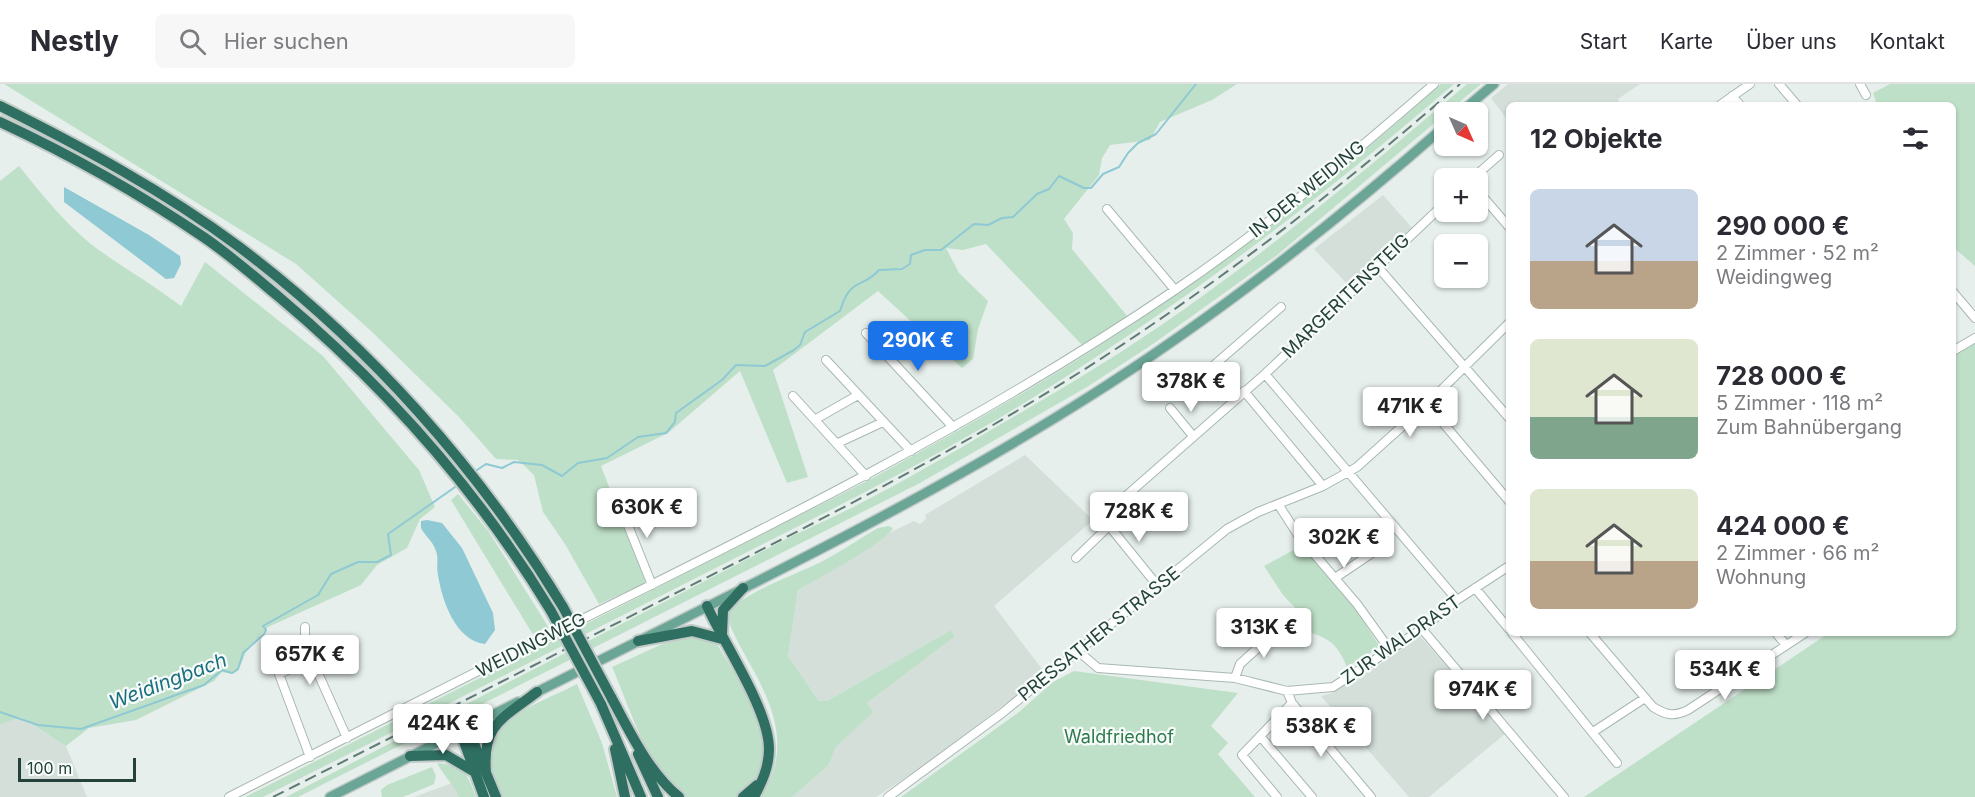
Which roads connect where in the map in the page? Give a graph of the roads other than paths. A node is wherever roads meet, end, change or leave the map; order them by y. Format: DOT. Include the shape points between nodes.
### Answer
graph roads {
  1 [pos="1434,84"];
  2 [pos="1494,84"];
  3 [pos="1750,84"];
  4 [pos="1779,84"];
  5 [pos="1860,84"];
  6 [pos="1866,95"];
  7 [pos="1732,96"];
  8 [pos="1473,102"];
  9 [pos="1724,102"];
  10 [pos="1737,102"];
  11 [pos="1794,102"];
  12 [pos="0,106"];
  13 [pos="0,122"];
  14 [pos="1434,135"];
  15 [pos="1499,155"];
  16 [pos="1484,168"];
  17 [pos="1488,203"];
  18 [pos="1107,209"];
  19 [pos="1434,213"];
  20 [pos="1506,224"];
  21 [pos="1377,266"];
  22 [pos="1175,290"];
  23 [pos="1956,296"];
  24 [pos="1281,307"];
  25 [pos="1975,318"];
  26 [pos="1506,326"];
  27 [pos="866,333"];
  28 [pos="1975,338"];
  29 [pos="1956,349"];
  30 [pos="826,360"];
  31 [pos="1466,367"];
  32 [pos="1265,374"];
  33 [pos="1034,379"];
  34 [pos="1241,394"];
  35 [pos="858,395"];
  36 [pos="793,396"];
  37 [pos="1427,404"];
  38 [pos="1170,408"];
  39 [pos="1506,414"];
  40 [pos="816,419"];
  41 [pos="883,422"];
  42 [pos="953,428"];
  43 [pos="1193,436"];
  44 [pos="838,443"];
  45 [pos="911,451"];
  46 [pos="1348,472"];
  47 [pos="866,476"];
  48 [pos="1323,486"];
  49 [pos="1506,497"];
  50 [pos="619,503"];
  51 [pos="1278,504"];
  52 [pos="1109,526"];
  53 [pos="1375,551"];
  54 [pos="1076,558"];
  55 [pos="1506,568"];
  56 [pos="1335,578"];
  57 [pos="652,585"];
  58 [pos="1157,585"];
  59 [pos="743,588"];
  60 [pos="1475,588"];
  61 [pos="1457,600"];
  62 [pos="707,606"];
  63 [pos="1506,625"];
  64 [pos="305,627"];
  65 [pos="1280,627"];
  66 [pos="1422,629"];
  67 [pos="1514,636"];
  68 [pos="1593,636"];
  69 [pos="1778,636"];
  70 [pos="1800,636"];
  71 [pos="722,639"];
  72 [pos="638,641"];
  73 [pos="1786,645"];
  74 [pos="1390,650"];
  75 [pos="1078,651"];
  76 [pos="1722,657"];
  77 [pos="288,670"];
  78 [pos="1737,677"];
  79 [pos="1235,678"];
  80 [pos="1287,691"];
  81 [pos="537,692"];
  82 [pos="1645,698"];
  83 [pos="606,701"];
  84 [pos="1292,703"];
  85 [pos="618,712"];
  86 [pos="610,725"];
  87 [pos="463,729"];
  88 [pos="1593,732"];
  89 [pos="1260,736"];
  90 [pos="347,738"];
  91 [pos="410,756"];
  92 [pos="310,757"];
  93 [pos="1617,763"];
  94 [pos="473,771"];
  95 [pos="486,773"];
  96 [pos="764,778"];
  97 [pos="229,797"];
  98 [pos="330,797"];
  99 [pos="484,797"];
  100 [pos="496,797"];
  101 [pos="625,797"];
  102 [pos="641,797"];
  103 [pos="658,797"];
  104 [pos="679,797"];
  105 [pos="743,797"];
  106 [pos="754,797"];
  107 [pos="888,797"];
  108 [pos="1277,797"];
  109 [pos="1312,797"];
  110 [pos="1371,797"];
  111 [pos="1564,797"];
  1 -- 22 [label="street, IN DER WEIDING" via="1278,215"];
  2 -- 8 [label="main road"];
  3 -- 7 [label="street"];
  4 -- 11 [label="street"];
  5 -- 6 [label="street"];
  7 -- 9 [label="street"];
  7 -- 10 [label="street"];
  12 -- 83 [label="highway, bridge" via="156,191 237,246 345,337 455,454 523,543 589,652"];
  13 -- 83 [label="highway, bridge" via="98,171 206,239 305,319 380,389 471,495 551,611"];
  14 -- 59 [label="main road" via="1280,264 1141,363 971,467"];
  15 -- 16 [label="street"];
  17 -- 20 [label="street"];
  18 -- 22 [label="street"];
  19 -- 21 [label="street, MARGERITENSTEIG"];
  21 -- 31 [label="street"];
  21 -- 32 [label="street, MARGERITENSTEIG"];
  22 -- 33 [label="street, IN DER WEIDING"];
  23 -- 25 [label="street"];
  24 -- 34 [label="street" via="1213,366"];
  26 -- 31 [label="street, PRESSATHER STRASSE"];
  27 -- 42 [label="street"];
  28 -- 29 [label="street"];
  30 -- 35 [label="street"];
  31 -- 37 [label="street, PRESSATHER STRASSE"];
  31 -- 39 [label="street"];
  32 -- 34 [label="street, MARGERITENSTEIG"];
  32 -- 46 [label="street"];
  33 -- 42 [label="street, WEIDINGWEG"];
  34 -- 43 [label="street, MARGERITENSTEIG"];
  34 -- 48 [label="street"];
  35 -- 40 [label="street"];
  35 -- 41 [label="street"];
  36 -- 40 [label="street"];
  37 -- 46 [label="street, PRESSATHER STRASSE"];
  37 -- 49 [label="street"];
  38 -- 43 [label="street"];
  40 -- 44 [label="street"];
  41 -- 44 [label="street"];
  41 -- 45 [label="street"];
  42 -- 45 [label="street, WEIDINGWEG"];
  43 -- 52 [label="street, MARGERITENSTEIG" via="1102,517"];
  44 -- 47 [label="street"];
  45 -- 47 [label="street, WEIDINGWEG"];
  46 -- 48 [label="street, PRESSATHER STRASSE"];
  46 -- 61 [label="street"];
  47 -- 57 [label="street, WEIDINGWEG"];
  48 -- 51 [label="street, PRESSATHER STRASSE"];
  50 -- 57 [label="street"];
  51 -- 56 [label="street" via="1298,535"];
  51 -- 58 [label="street, PRESSATHER STRASSE" via="1227,530"];
  52 -- 54 [label="street"];
  52 -- 58 [label="street"];
  53 -- 56 [label="street"];
  55 -- 60 [label="street, ZUR WALDRAST"];
  56 -- 74 [label="street"];
  57 -- 90 [label="street, WEIDINGWEG"];
  58 -- 75 [label="street, PRESSATHER STRASSE"];
  59 -- 62 [label="main road"];
  59 -- 71 [label="highway" via="723,610"];
  60 -- 61 [label="street, ZUR WALDRAST"];
  60 -- 63 [label="street"];
  61 -- 66 [label="street, ZUR WALDRAST"];
  62 -- 71 [label="highway"];
  62 -- 72 [label="main road"];
  64 -- 90 [label="street" via="309,653"];
  65 -- 79 [label="street" via="1240,664"];
  66 -- 74 [label="street, ZUR WALDRAST"];
  66 -- 111 [label="street"];
  67 -- 88 [label="street"];
  68 -- 82 [label="street"];
  69 -- 73 [label="street"];
  70 -- 73 [label="street"];
  71 -- 72 [label="highway" via="692,631"];
  71 -- 96 [label="highway" via="768,733 769,762"];
  72 -- 81 [label="main road"];
  73 -- 78 [label="street"];
  74 -- 80 [label="street, ZUR WALDRAST" via="1333,687"];
  75 -- 79 [label="street, ZUR WALDRAST" via="1098,668"];
  75 -- 107 [label="street, PRESSATHER STRASSE"];
  76 -- 78 [label="street"];
  77 -- 92 [label="street" via="279,674"];
  78 -- 82 [label="street" via="1677,715 1661,712"];
  79 -- 80 [label="street, ZUR WALDRAST"];
  80 -- 84 [label="street"];
  81 -- 87 [label="main road"];
  81 -- 95 [label="highway" via="491,732 484,752"];
  82 -- 88 [label="street"];
  83 -- 85 [label="highway"];
  83 -- 86 [label="highway"];
  84 -- 89 [label="street"];
  84 -- 110 [label="street"];
  85 -- 103 [label="highway"];
  85 -- 104 [label="highway" via="667,788"];
  86 -- 101 [label="highway"];
  86 -- 102 [label="highway"];
  87 -- 91 [label="main road"];
  87 -- 94 [label="highway"];
  87 -- 95 [label="highway" via="470,734"];
  88 -- 93 [label="street"];
  89 -- 108 [label="street" via="1242,755"];
  89 -- 109 [label="street"];
  90 -- 92 [label="street, WEIDINGWEG"];
  91 -- 94 [label="highway" via="446,755"];
  91 -- 98 [label="main road"];
  92 -- 97 [label="street, WEIDINGWEG"];
  94 -- 99 [label="highway"];
  95 -- 100 [label="highway"];
  96 -- 105 [label="highway"];
  96 -- 106 [label="highway"];
}
